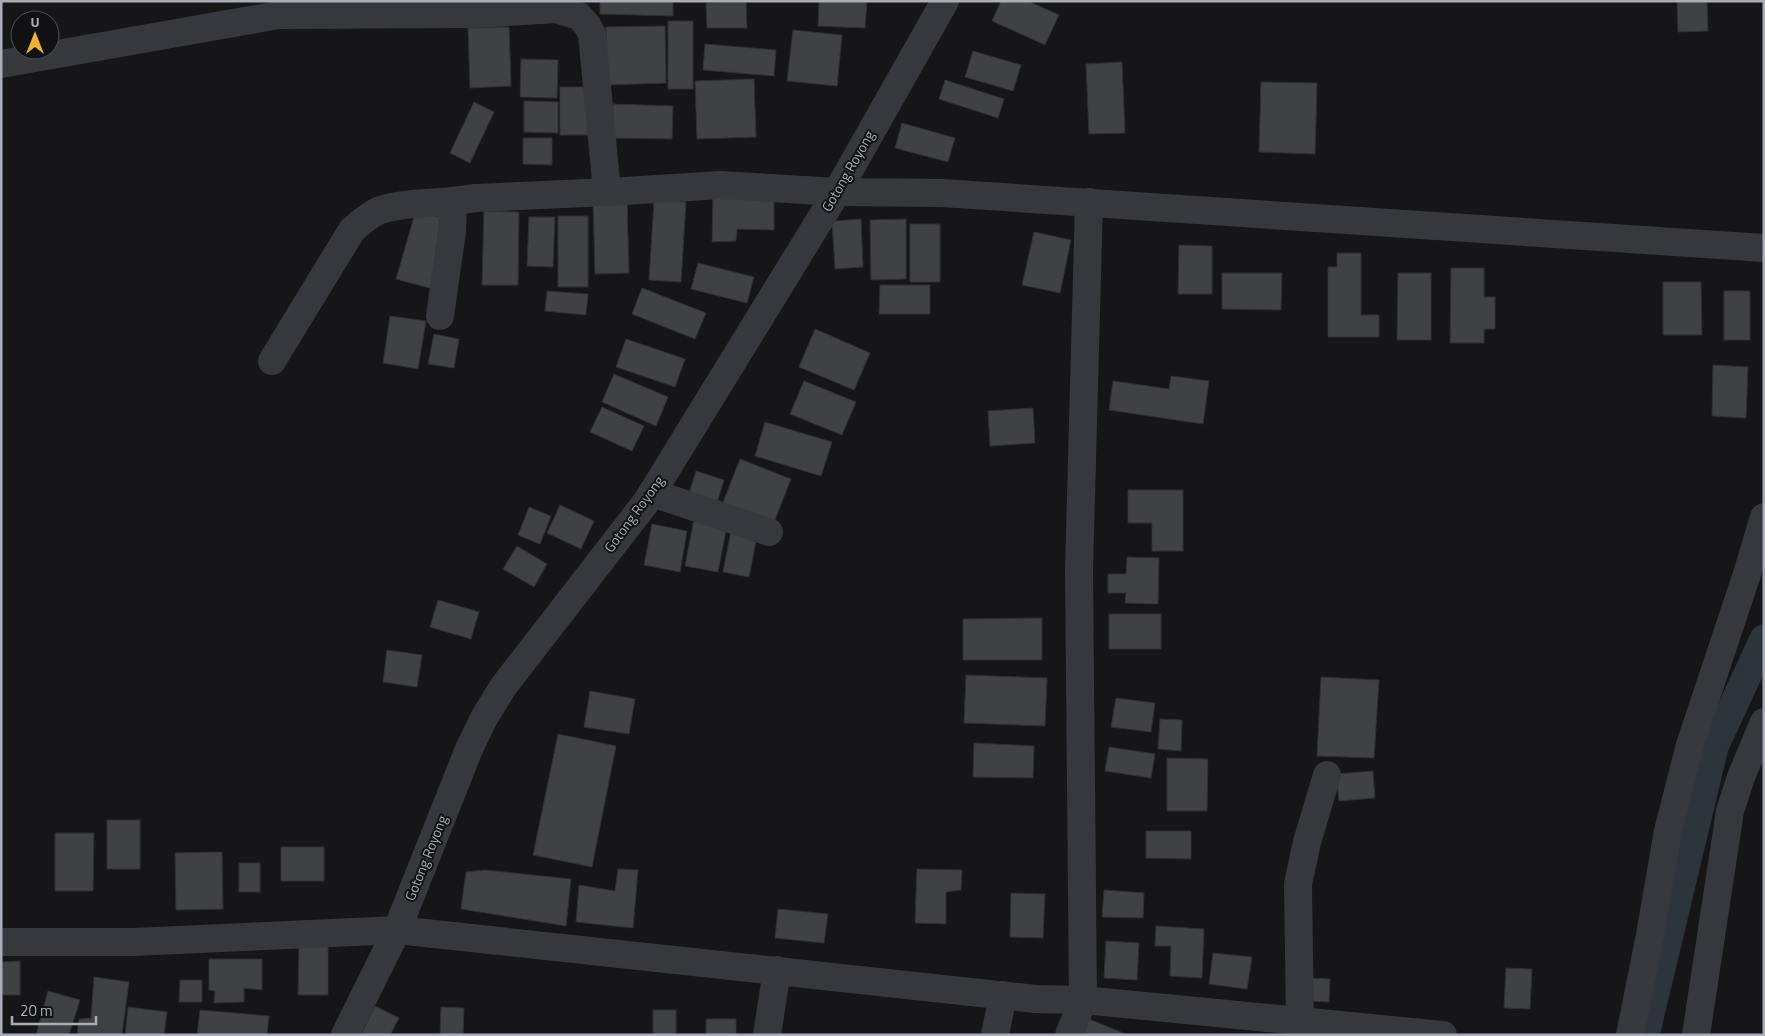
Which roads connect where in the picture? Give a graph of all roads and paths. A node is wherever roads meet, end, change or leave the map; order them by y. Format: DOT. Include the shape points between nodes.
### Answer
graph roads {
  1 [pos="944,1"];
  2 [pos="1,64"];
  3 [pos="609,192"];
  4 [pos="837,192"];
  5 [pos="453,201"];
  6 [pos="1089,202"];
  7 [pos="1764,248"];
  8 [pos="440,316"];
  9 [pos="272,361"];
  10 [pos="652,493"];
  11 [pos="1764,517"];
  12 [pos="769,532"];
  13 [pos="1764,722"];
  14 [pos="1327,775"];
  15 [pos="398,930"];
  16 [pos="1,942"];
  17 [pos="777,970"];
  18 [pos="1004,995"];
  19 [pos="1083,1000"];
  20 [pos="1300,1020"];
  21 [pos="345,1035"];
  22 [pos="767,1035"];
  23 [pos="995,1035"];
  24 [pos="1069,1035"];
  25 [pos="1443,1035"];
  26 [pos="1630,1035"];
  27 [pos="1696,1035"];
  1 -- 4 [label="street, Gotong Royong"];
  2 -- 3 [label="street" via="279,15 476,14 556,8 578,16 592,34"];
  3 -- 4 [label="street" via="721,185"];
  3 -- 5 [label="street"];
  4 -- 6 [label="street" via="942,193"];
  4 -- 10 [label="street, Gotong Royong"];
  5 -- 8 [label="street"];
  5 -- 9 [label="street" via="394,207 365,218 352,230"];
  6 -- 7 [label="street"];
  6 -- 19 [label="street" via="1079,570"];
  10 -- 12 [label="street"];
  10 -- 15 [label="street, Gotong Royong" via="503,687 484,718"];
  11 -- 26 [label="street" via="1690,745 1668,831"];
  13 -- 27 [label="street" via="1730,811"];
  14 -- 20 [label="street" via="1298,884"];
  15 -- 16 [label="street" via="133,942"];
  15 -- 17 [label="street"];
  15 -- 21 [label="street, Gotong Royong"];
  17 -- 18 [label="street"];
  17 -- 22 [label="street"];
  18 -- 19 [label="street"];
  18 -- 23 [label="street"];
  19 -- 20 [label="street"];
  19 -- 24 [label="street"];
  20 -- 25 [label="street"];
}
